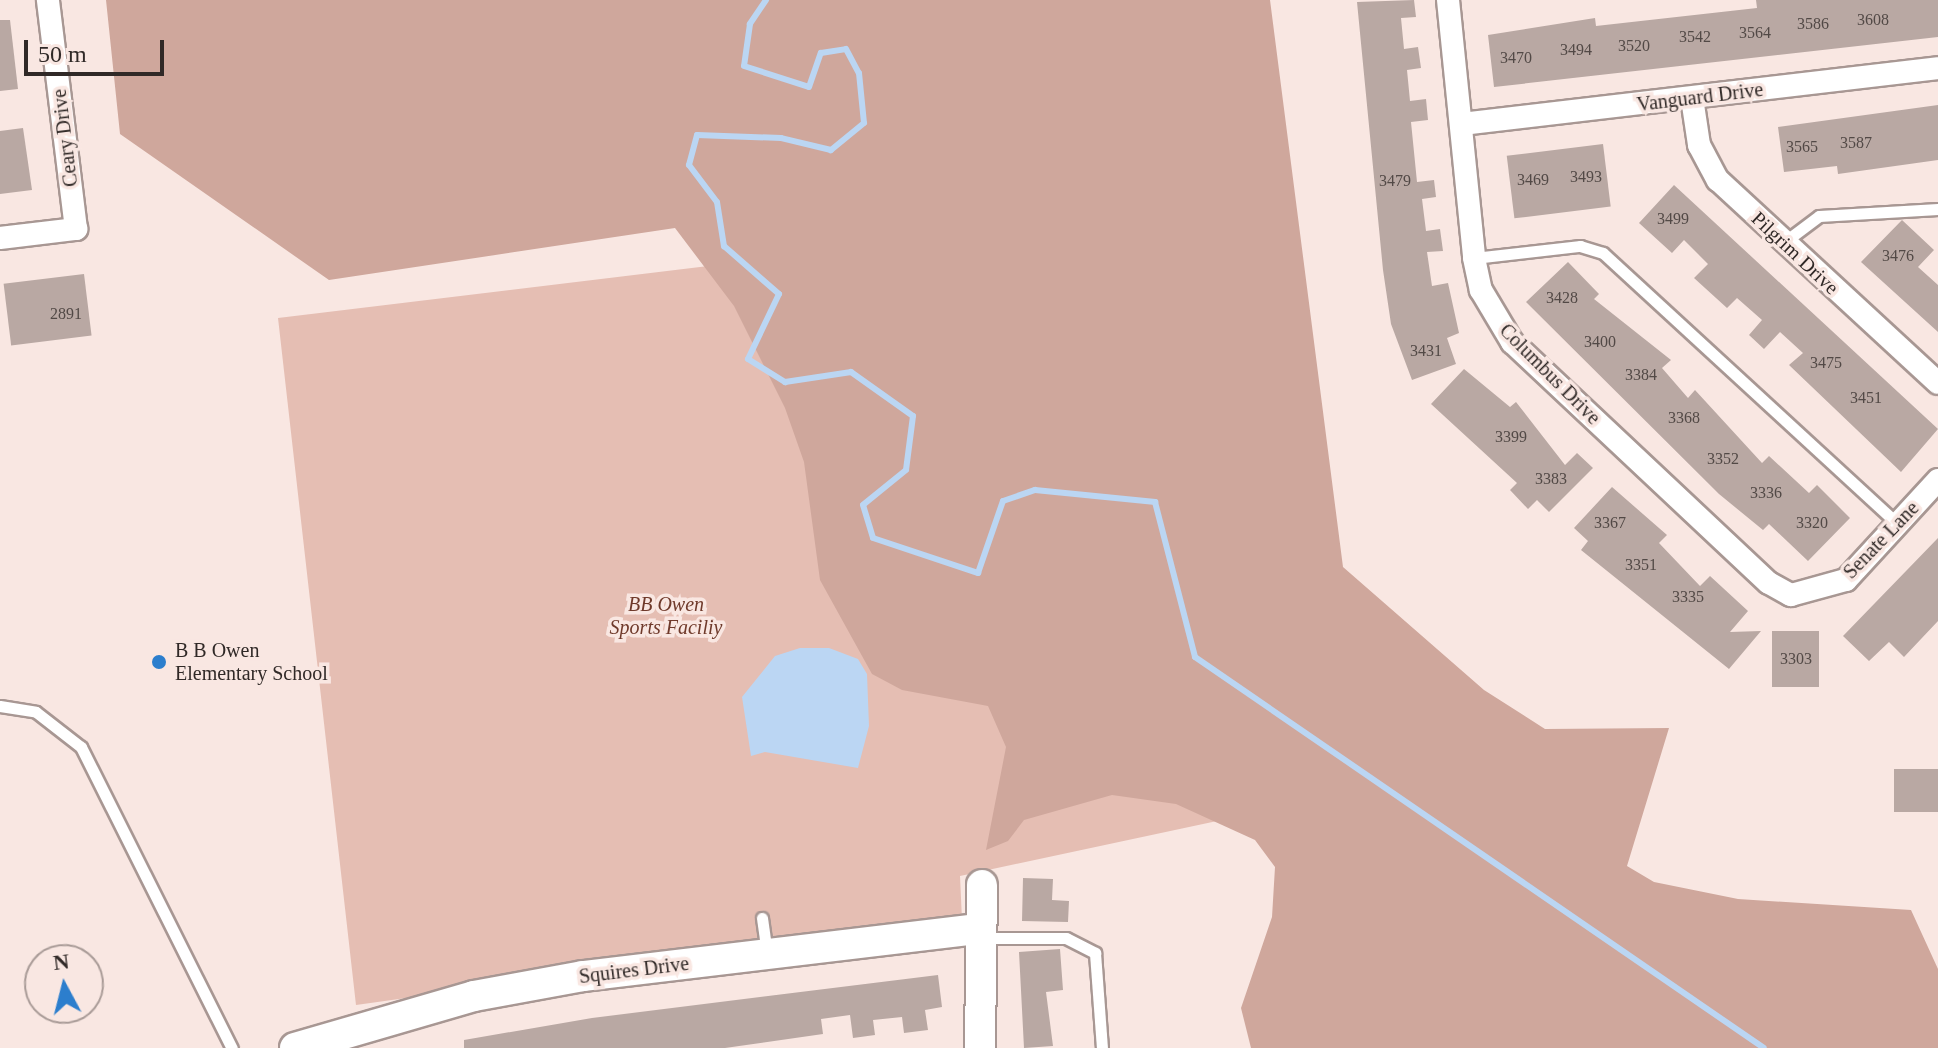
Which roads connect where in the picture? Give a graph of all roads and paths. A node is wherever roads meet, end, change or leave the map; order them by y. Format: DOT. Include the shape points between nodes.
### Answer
graph roads {
  1 [pos="48,0"];
  2 [pos="1448,0"];
  3 [pos="1938,68"];
  4 [pos="1692,98"];
  5 [pos="1462,124"];
  6 [pos="1938,209"];
  7 [pos="0,238"];
  8 [pos="1783,243"];
  9 [pos="1474,258"];
  10 [pos="1938,383"];
  11 [pos="1938,480"];
  12 [pos="1898,524"];
  13 [pos="1818,592"];
  14 [pos="0,706"];
  15 [pos="982,885"];
  16 [pos="762,918"];
  17 [pos="980,934"];
  18 [pos="768,954"];
  19 [pos="232,1048"];
  20 [pos="295,1048"];
  21 [pos="980,1048"];
  22 [pos="1102,1048"];
  1 -- 7 [label="street, Ceary Drive" via="76,229"];
  2 -- 5 [label="street, Columbus Drive"];
  3 -- 4 [label="street, Vanguard Drive"];
  4 -- 5 [label="street, Vanguard Drive"];
  4 -- 8 [label="street, Pilgrim Drive" via="1699,145 1718,180"];
  5 -- 9 [label="street, Columbus Drive"];
  6 -- 8 [label="lane" via="1819,216"];
  8 -- 10 [label="street, Pilgrim Drive"];
  9 -- 12 [label="lane" via="1580,246 1603,253"];
  9 -- 13 [label="street, Columbus Drive" via="1481,290 1512,342 1769,583 1791,595"];
  11 -- 12 [label="street, Senate Lane"];
  12 -- 13 [label="street, Senate Lane" via="1846,580"];
  14 -- 19 [label="lane" via="44,716 81,747"];
  15 -- 17 [label="street"];
  16 -- 18 [label="lane"];
  17 -- 18 [label="street, Squires Drive"];
  17 -- 21 [label="street"];
  17 -- 22 [label="lane" via="1066,938 1095,953"];
  18 -- 20 [label="street, Squires Drive" via="474,996"];
}
